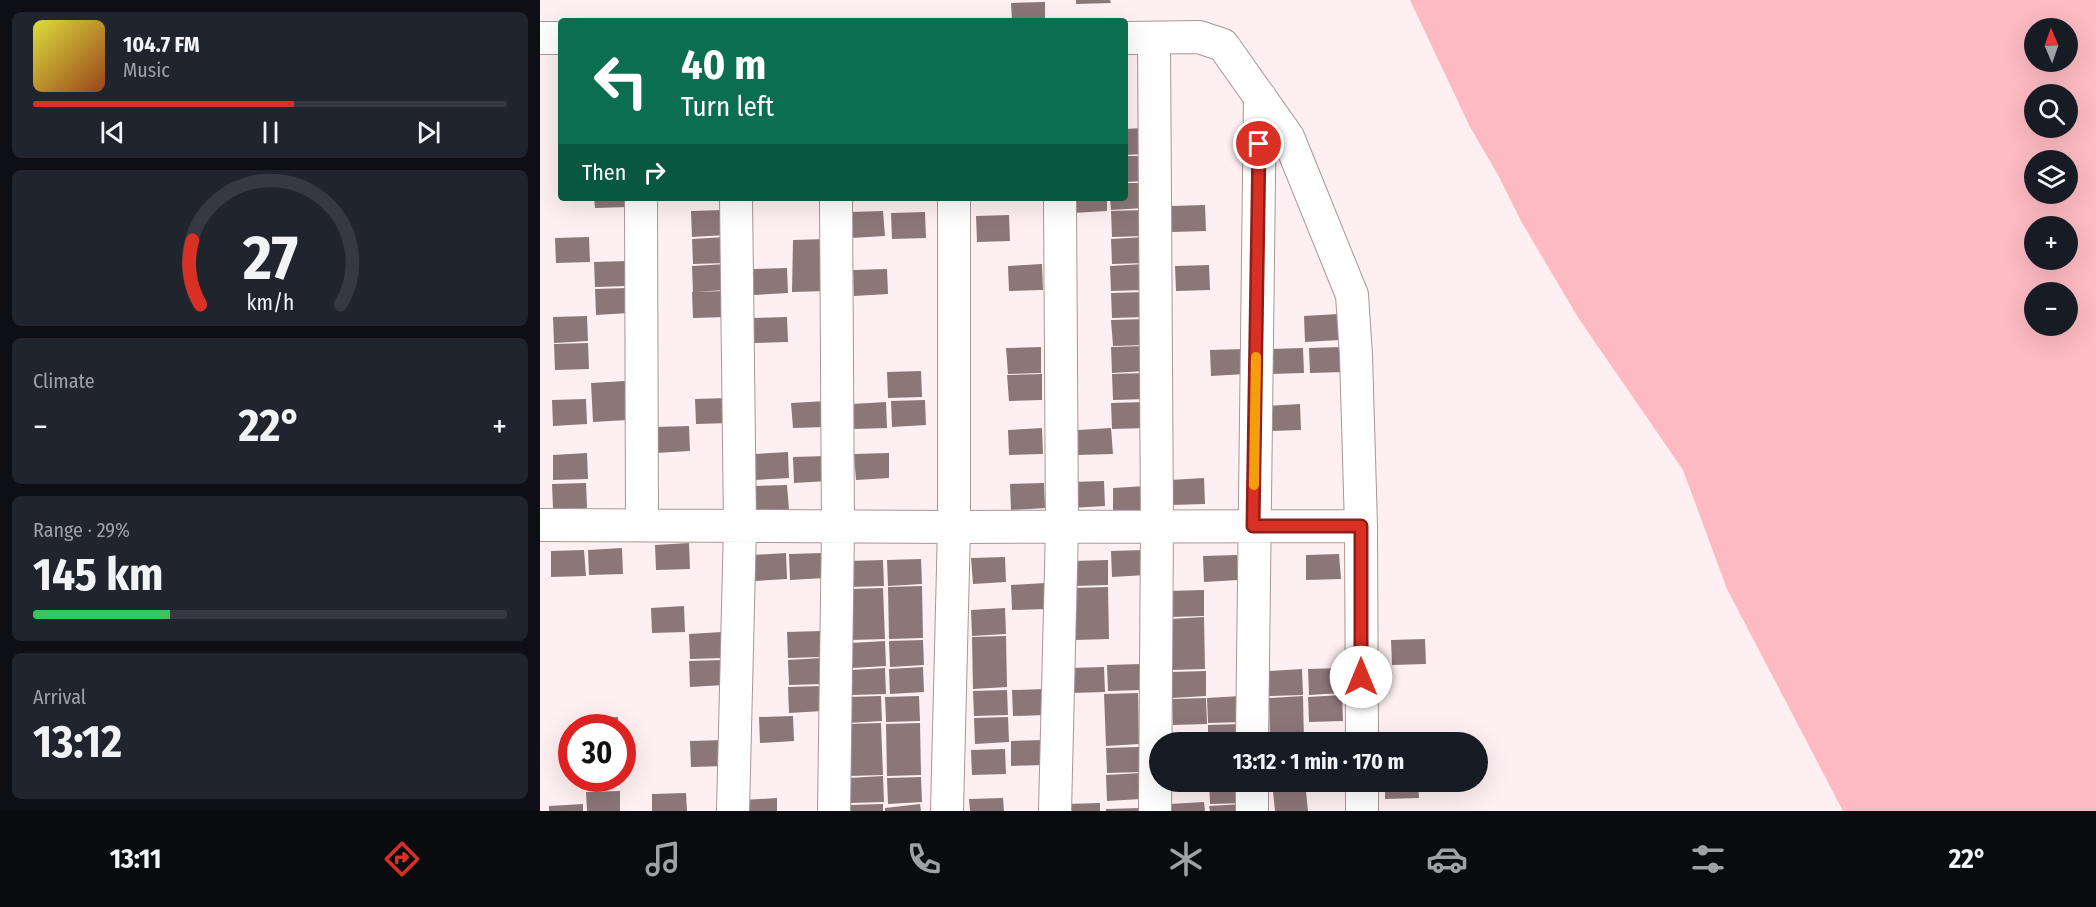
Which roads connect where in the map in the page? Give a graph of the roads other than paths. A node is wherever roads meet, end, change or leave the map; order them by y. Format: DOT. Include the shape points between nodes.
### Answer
graph roads {
  1 [pos="540,38"];
  2 [pos="558,38"];
  3 [pos="1140,38"];
  4 [pos="1260,97"];
  5 [pos="641,201"];
  6 [pos="736,201"];
  7 [pos="836,201"];
  8 [pos="954,201"];
  9 [pos="1060,201"];
  10 [pos="540,525"];
  11 [pos="642,525"];
  12 [pos="740,526"];
  13 [pos="1157,526"];
  14 [pos="1253,526"];
  15 [pos="1361,526"];
  16 [pos="838,527"];
  17 [pos="954,527"];
  18 [pos="1062,527"];
  19 [pos="1252,732"];
  20 [pos="1362,732"];
  21 [pos="1252,792"];
  22 [pos="1362,792"];
  23 [pos="733,811"];
  24 [pos="834,811"];
  25 [pos="947,811"];
  26 [pos="1055,811"];
  27 [pos="1155,811"];
  28 [pos="1252,811"];
  29 [pos="1362,811"];
  1 -- 2 [label="street"];
  3 -- 4 [label="street" via="1214,40 1223,45"];
  3 -- 13 [label="street"];
  4 -- 14 [label="street"];
  4 -- 15 [label="street" via="1288,138 1352,295"];
  5 -- 11 [label="street"];
  6 -- 12 [label="street"];
  7 -- 16 [label="street"];
  8 -- 17 [label="street"];
  9 -- 18 [label="street"];
  10 -- 11 [label="street"];
  11 -- 12 [label="street"];
  12 -- 16 [label="street"];
  12 -- 23 [label="street"];
  13 -- 14 [label="street"];
  13 -- 18 [label="street"];
  13 -- 27 [label="street"];
  14 -- 15 [label="street"];
  14 -- 19 [label="street"];
  15 -- 20 [label="street"];
  16 -- 17 [label="street"];
  16 -- 24 [label="street"];
  17 -- 18 [label="street"];
  17 -- 25 [label="street"];
  18 -- 26 [label="street"];
  21 -- 28 [label="street"];
  22 -- 29 [label="street"];
}
